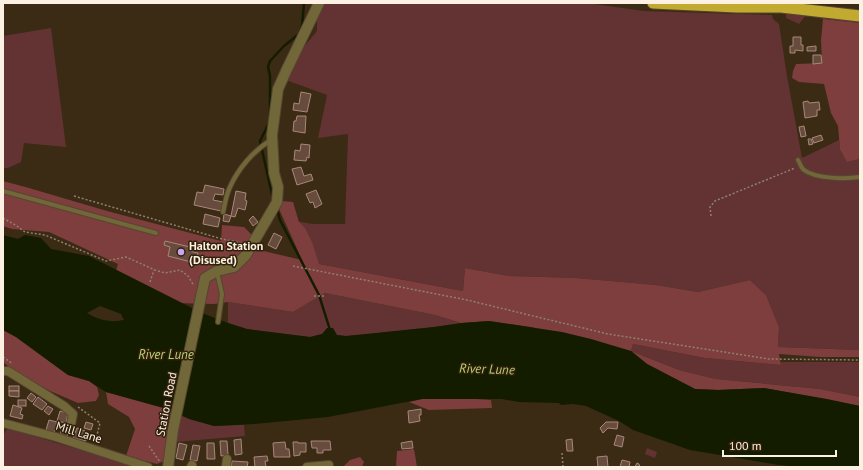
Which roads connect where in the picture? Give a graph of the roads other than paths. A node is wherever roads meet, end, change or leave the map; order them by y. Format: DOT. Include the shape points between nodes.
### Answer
graph roads {
  1 [pos="319,3"];
  2 [pos="653,3"];
  3 [pos="798,3"];
  4 [pos="781,7"];
  5 [pos="860,16"];
  6 [pos="269,141"];
  7 [pos="798,160"];
  8 [pos="860,177"];
  9 [pos="3,191"];
  10 [pos="223,212"];
  11 [pos="156,233"];
  12 [pos="217,271"];
  13 [pos="218,322"];
  14 [pos="3,371"];
  15 [pos="3,423"];
  16 [pos="71,424"];
  17 [pos="329,465"];
  18 [pos="148,467"];
  19 [pos="168,467"];
  20 [pos="307,467"];
  1 -- 6 [label="street" via="278,89"];
  2 -- 4 [label="highway"];
  3 -- 4 [label="highway"];
  4 -- 5 [label="highway"];
  6 -- 10 [label="lane" via="236,174"];
  6 -- 12 [label="street" via="278,187 275,206 246,256 234,267"];
  7 -- 8 [label="lane" via="805,171 826,177"];
  9 -- 11 [label="lane"];
  12 -- 13 [label="lane" via="222,294"];
  12 -- 19 [label="street, Station Road" via="205,278 173,430"];
  14 -- 16 [label="street" via="64,406 73,414"];
  15 -- 18 [label="street, Mill Lane"];
  17 -- 20 [label="street"];
}
